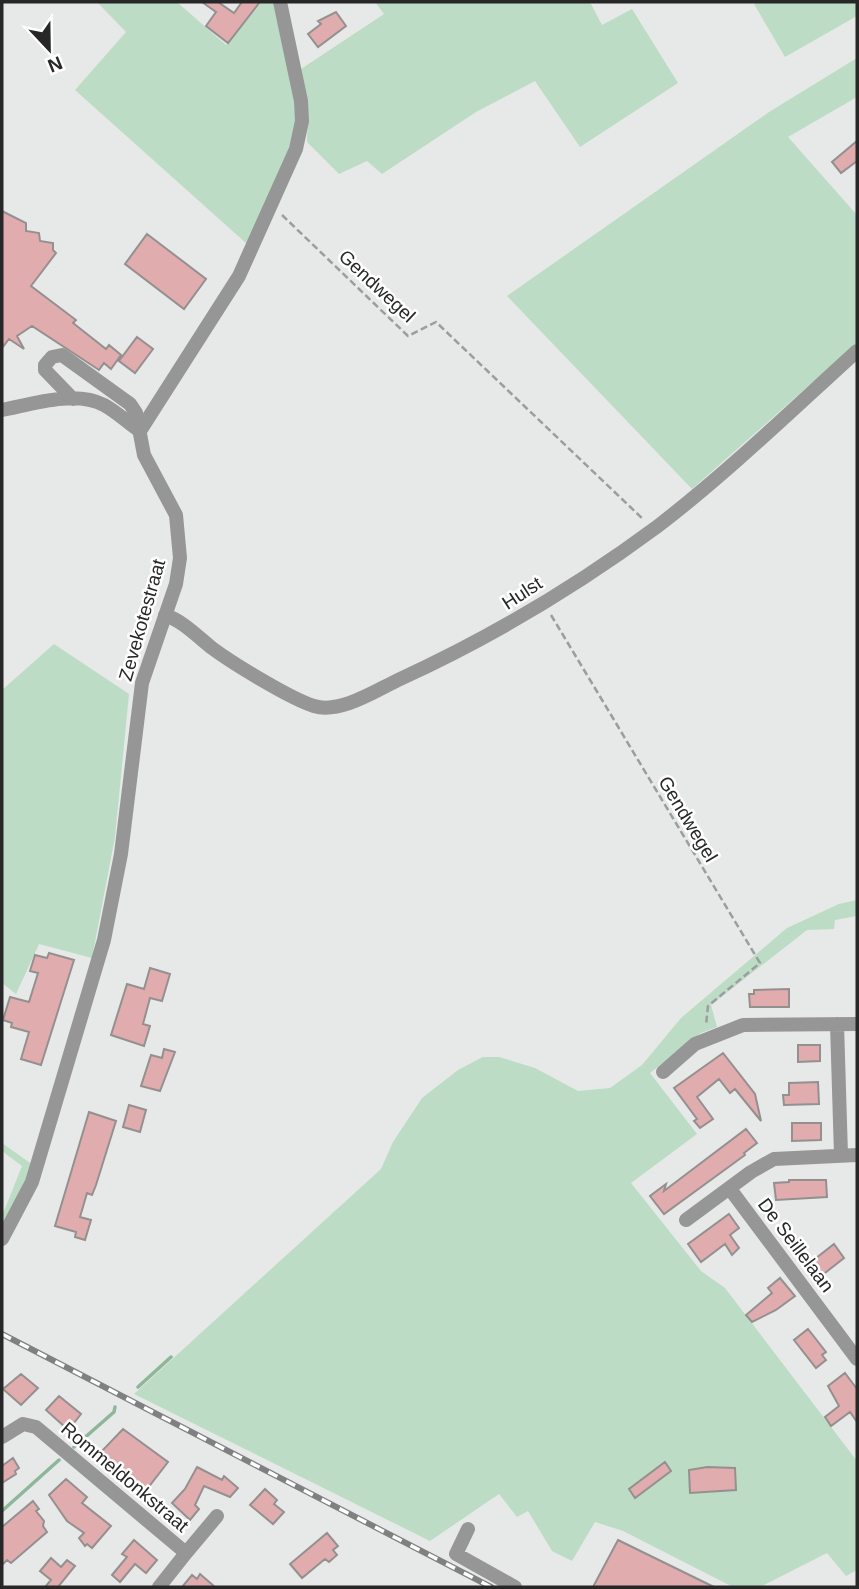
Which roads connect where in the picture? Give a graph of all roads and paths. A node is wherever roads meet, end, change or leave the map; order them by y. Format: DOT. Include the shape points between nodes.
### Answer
graph roads {
  1 [pos="280,2"];
  2 [pos="277,210"];
  3 [pos="857,351"];
  4 [pos="73,399"];
  5 [pos="2,410"];
  6 [pos="140,431"];
  7 [pos="646,522"];
  8 [pos="544,603"];
  9 [pos="165,615"];
  10 [pos="837,1024"];
  11 [pos="857,1024"];
  12 [pos="707,1038"];
  13 [pos="663,1072"];
  14 [pos="841,1155"];
  15 [pos="857,1155"];
  16 [pos="730,1189"];
  17 [pos="686,1220"];
  18 [pos="2,1239"];
  19 [pos="857,1359"];
  20 [pos="2,1437"];
  21 [pos="217,1516"];
  22 [pos="468,1529"];
  23 [pos="186,1553"];
  24 [pos="159,1587"];
  25 [pos="515,1587"];
  1 -- 6 [label="street" via="301,101 296,149 239,276"];
  2 -- 7 [label="path, Gendwegel" via="408,336 436,322"];
  3 -- 8 [label="street, Hulst" via="657,526"];
  4 -- 5 [label="street"];
  4 -- 6 [label="street" via="106,406"];
  4 -- 6 [label="street, Zevekotestraat" via="45,370 51,357 62,355 130,404"];
  6 -- 9 [label="street, Zevekotestraat" via="144,455 172,506 180,534 176,584"];
  8 -- 9 [label="street, Hulst" via="442,660 360,698 315,706 257,676"];
  8 -- 12 [label="path, Gendwegel" via="760,963 708,1006"];
  9 -- 18 [label="street, Zevekotestraat" via="139,702 121,854 104,940 32,1182"];
  10 -- 11 [label="street"];
  10 -- 12 [label="street" via="743,1026"];
  10 -- 14 [label="street"];
  12 -- 13 [label="street"];
  14 -- 15 [label="street"];
  14 -- 16 [label="street" via="774,1159"];
  16 -- 17 [label="street"];
  16 -- 19 [label="street, De Seillelaan"];
  20 -- 23 [label="street, Rommeldonkstraat" via="23,1424 36,1427"];
  21 -- 23 [label="street"];
  22 -- 25 [label="street" via="456,1554"];
  23 -- 24 [label="street, Rommeldonkstraat"];
}
